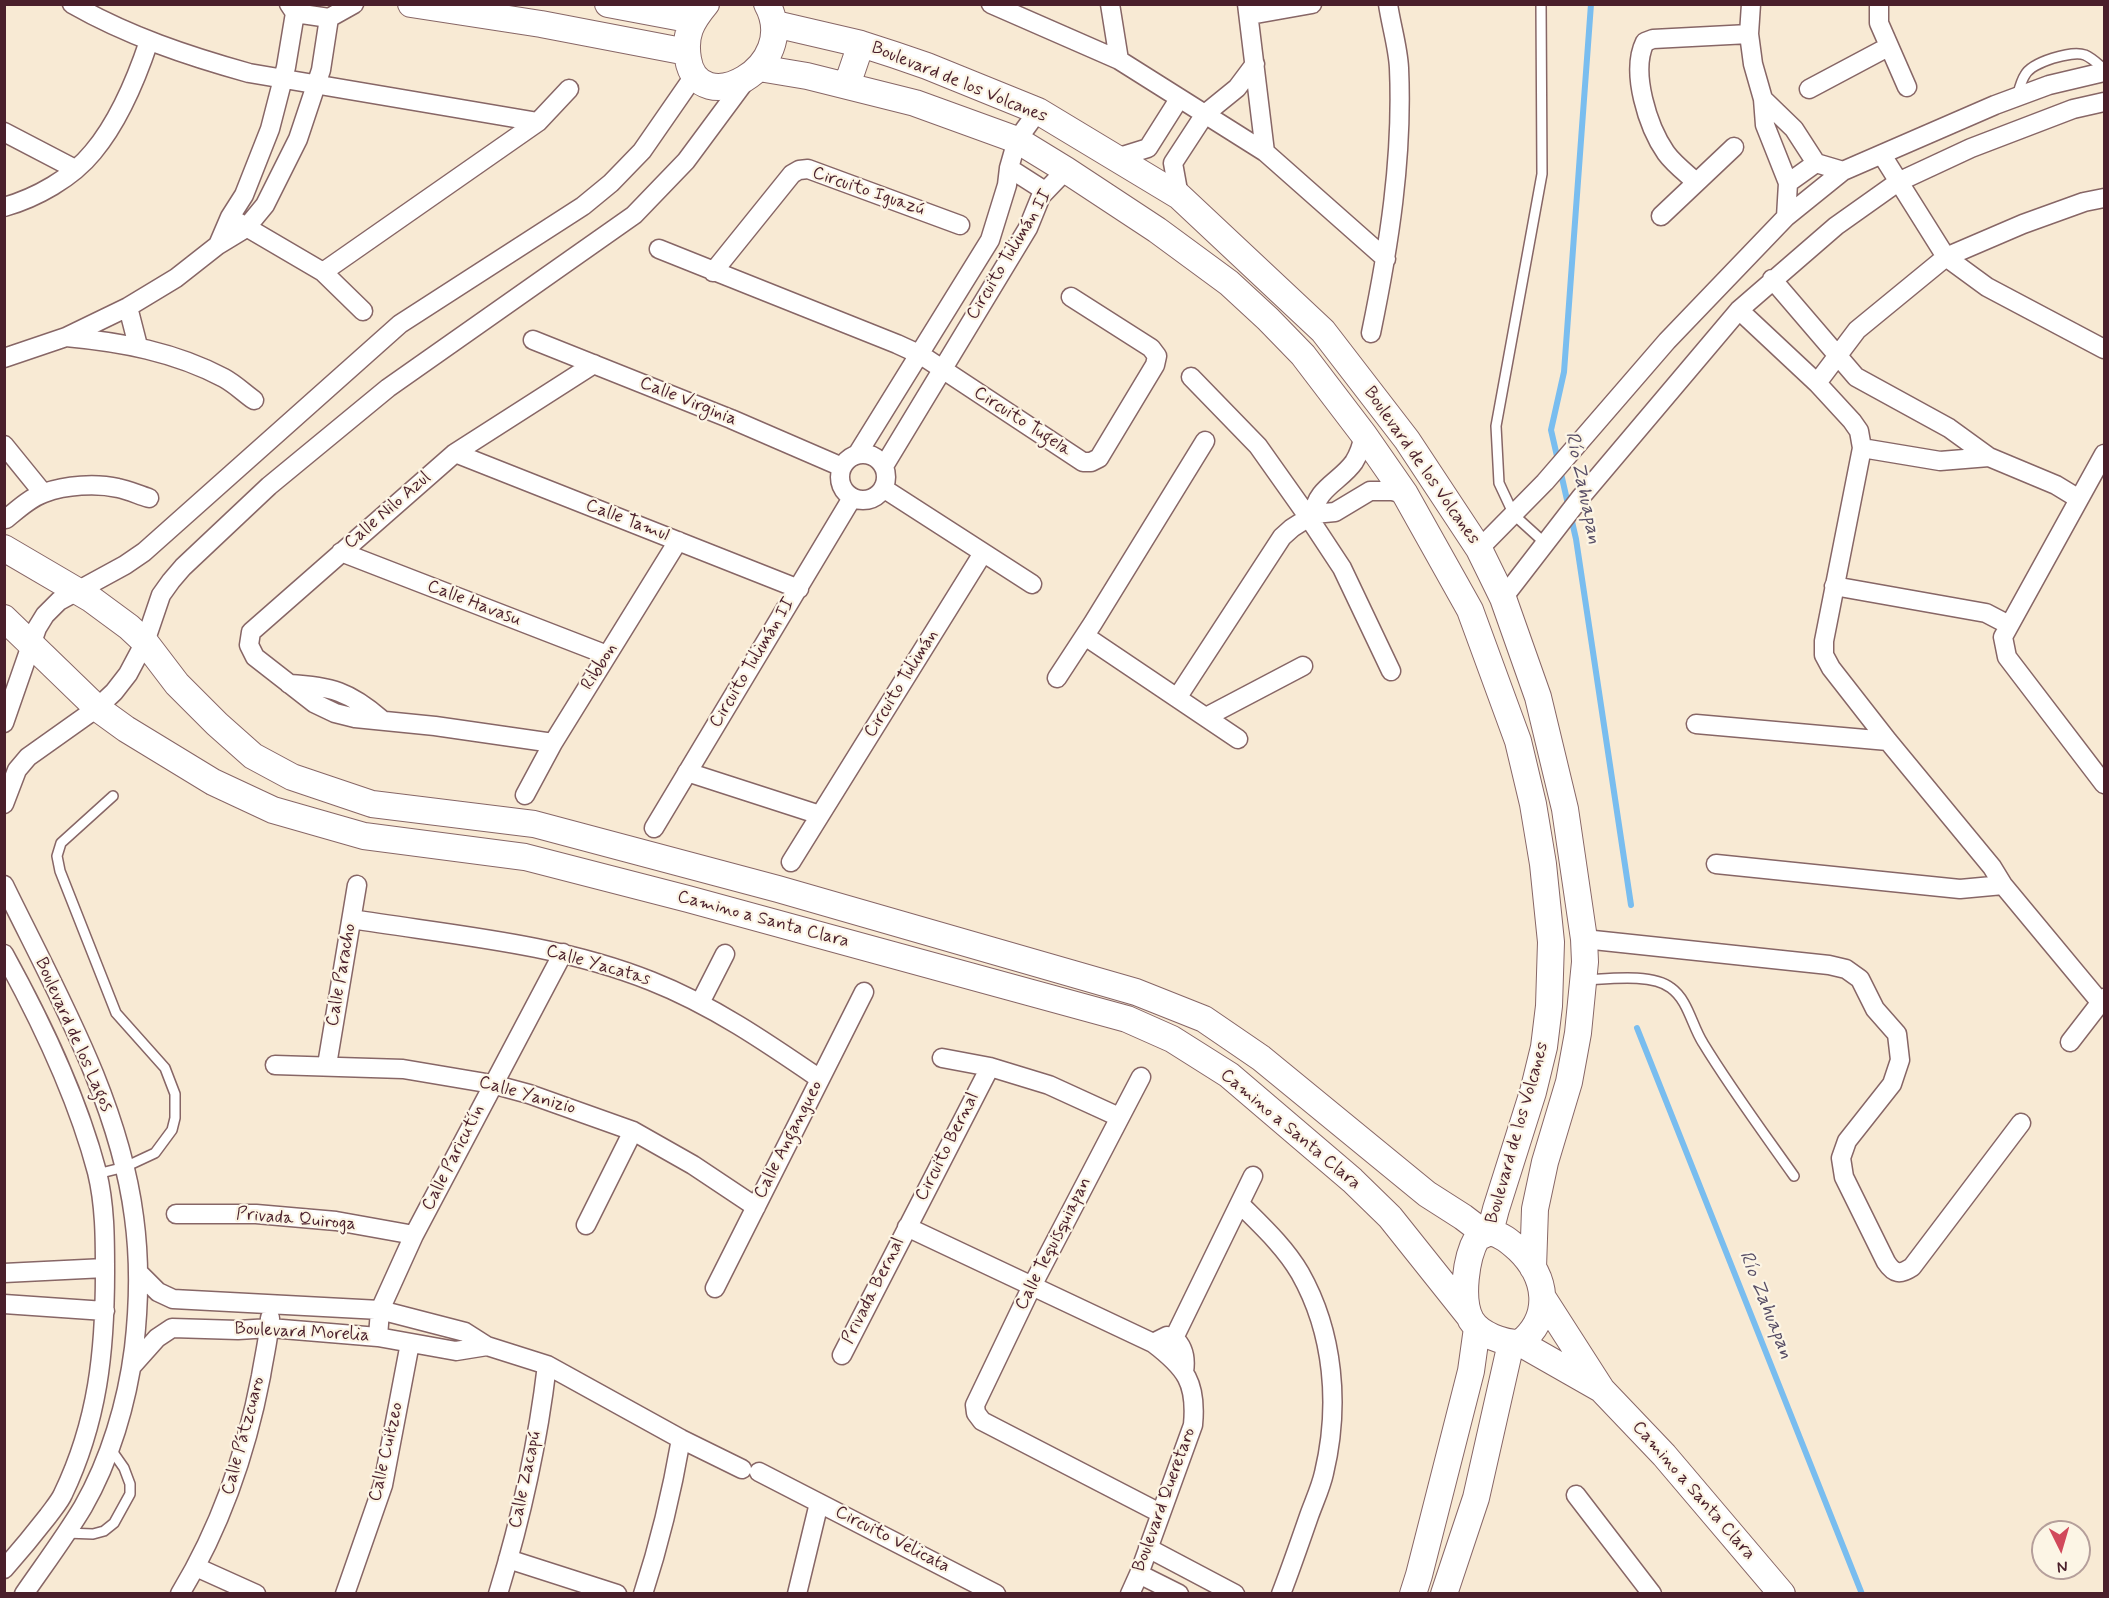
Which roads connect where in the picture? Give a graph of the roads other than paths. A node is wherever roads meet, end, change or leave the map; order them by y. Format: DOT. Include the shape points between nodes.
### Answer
graph roads {
  1 [pos="72,4"];
  2 [pos="354,4"];
  3 [pos="411,4"];
  4 [pos="608,4"];
  5 [pos="991,4"];
  6 [pos="1110,4"];
  7 [pos="1312,4"];
  8 [pos="1388,4"];
  9 [pos="1541,4"];
  10 [pos="1751,4"];
  11 [pos="1879,4"];
  12 [pos="292,9"];
  13 [pos="1249,10"];
  14 [pos="699,12"];
  15 [pos="772,12"];
  16 [pos="542,14"];
  17 [pos="329,18"];
  18 [pos="1749,34"];
  19 [pos="148,41"];
  20 [pos="861,44"];
  21 [pos="1888,47"];
  22 [pos="1119,60"];
  23 [pos="690,64"];
  24 [pos="1255,64"];
  25 [pos="927,66"];
  26 [pos="2104,70"];
  27 [pos="752,74"];
  28 [pos="283,79"];
  29 [pos="316,85"];
  30 [pos="847,85"];
  31 [pos="1907,87"];
  32 [pos="569,88"];
  33 [pos="1809,89"];
  34 [pos="2017,97"];
  35 [pos="1179,99"];
  36 [pos="1763,99"];
  37 [pos="2104,102"];
  38 [pos="915,103"];
  39 [pos="1038,111"];
  40 [pos="1205,114"];
  41 [pos="538,122"];
  42 [pos="4,132"];
  43 [pos="1017,140"];
  44 [pos="1734,147"];
  45 [pos="1148,148"];
  46 [pos="1265,152"];
  47 [pos="1882,155"];
  48 [pos="1116,158"];
  49 [pos="1173,163"];
  50 [pos="1816,163"];
  51 [pos="1009,168"];
  52 [pos="75,169"];
  53 [pos="1066,170"];
  54 [pos="1843,171"];
  55 [pos="1696,182"];
  56 [pos="1898,182"];
  57 [pos="1788,183"];
  58 [pos="1046,191"];
  59 [pos="1179,196"];
  60 [pos="2104,198"];
  61 [pos="4,207"];
  62 [pos="1661,216"];
  63 [pos="230,217"];
  64 [pos="1786,217"];
  65 [pos="960,225"];
  66 [pos="246,228"];
  67 [pos="990,240"];
  68 [pos="218,245"];
  69 [pos="659,249"];
  70 [pos="1011,255"];
  71 [pos="1947,257"];
  72 [pos="1386,259"];
  73 [pos="323,272"];
  74 [pos="713,272"];
  75 [pos="1772,279"];
  76 [pos="1071,297"];
  77 [pos="128,307"];
  78 [pos="1739,310"];
  79 [pos="363,311"];
  80 [pos="1371,333"];
  81 [pos="66,337"];
  82 [pos="533,340"];
  83 [pos="138,346"];
  84 [pos="2104,349"];
  85 [pos="921,355"];
  86 [pos="1839,357"];
  87 [pos="4,358"];
  88 [pos="594,364"];
  89 [pos="942,369"];
  90 [pos="1191,377"];
  91 [pos="1817,383"];
  92 [pos="254,400"];
  93 [pos="1364,435"];
  94 [pos="1205,441"];
  95 [pos="4,445"];
  96 [pos="1862,448"];
  97 [pos="455,453"];
  98 [pos="858,453"];
  99 [pos="2104,453"];
  100 [pos="1989,457"];
  101 [pos="1353,463"];
  102 [pos="884,466"];
  103 [pos="842,467"];
  104 [pos="883,488"];
  105 [pos="1370,491"];
  106 [pos="43,493"];
  107 [pos="1405,494"];
  108 [pos="149,498"];
  109 [pos="852,498"];
  110 [pos="2079,500"];
  111 [pos="1514,515"];
  112 [pos="1311,516"];
  113 [pos="6,519"];
  114 [pos="678,541"];
  115 [pos="1546,544"];
  116 [pos="4,548"];
  117 [pos="1479,549"];
  118 [pos="341,552"];
  119 [pos="983,553"];
  120 [pos="1032,584"];
  121 [pos="1834,586"];
  122 [pos="799,589"];
  123 [pos="76,591"];
  124 [pos="1503,598"];
  125 [pos="4,618"];
  126 [pos="2009,625"];
  127 [pos="1085,636"];
  128 [pos="145,642"];
  129 [pos="31,643"];
  130 [pos="607,656"];
  131 [pos="1303,666"];
  132 [pos="1391,671"];
  133 [pos="1057,678"];
  134 [pos="1177,698"];
  135 [pos="97,708"];
  136 [pos="1206,717"];
  137 [pos="4,723"];
  138 [pos="1696,724"];
  139 [pos="1238,739"];
  140 [pos="1888,741"];
  141 [pos="553,743"];
  142 [pos="11,765"];
  143 [pos="687,772"];
  144 [pos="2104,784"];
  145 [pos="525,795"];
  146 [pos="112,796"];
  147 [pos="4,804"];
  148 [pos="820,815"];
  149 [pos="654,828"];
  150 [pos="791,862"];
  151 [pos="1716,864"];
  152 [pos="4,885"];
  153 [pos="357,885"];
  154 [pos="2003,885"];
  155 [pos="352,919"];
  156 [pos="29,937"];
  157 [pos="1584,939"];
  158 [pos="4,953"];
  159 [pos="563,953"];
  160 [pos="725,954"];
  161 [pos="1584,980"];
  162 [pos="864,992"];
  163 [pos="2103,1000"];
  164 [pos="700,1003"];
  165 [pos="2070,1042"];
  166 [pos="1544,1047"];
  167 [pos="1575,1052"];
  168 [pos="942,1058"];
  169 [pos="275,1065"];
  170 [pos="327,1065"];
  171 [pos="990,1067"];
  172 [pos="1141,1077"];
  173 [pos="820,1079"];
  174 [pos="492,1084"];
  175 [pos="1529,1104"];
  176 [pos="1560,1112"];
  177 [pos="1119,1117"];
  178 [pos="2021,1123"];
  179 [pos="633,1131"];
  180 [pos="125,1167"];
  181 [pos="97,1174"];
  182 [pos="1253,1176"];
  183 [pos="1794,1176"];
  184 [pos="1240,1204"];
  185 [pos="756,1206"];
  186 [pos="176,1214"];
  187 [pos="586,1225"];
  188 [pos="907,1227"];
  189 [pos="1487,1232"];
  190 [pos="414,1235"];
  191 [pos="105,1268"];
  192 [pos="1533,1268"];
  193 [pos="4,1273"];
  194 [pos="139,1273"];
  195 [pos="1032,1286"];
  196 [pos="715,1288"];
  197 [pos="1543,1298"];
  198 [pos="173,1299"];
  199 [pos="4,1304"];
  200 [pos="271,1304"];
  201 [pos="380,1310"];
  202 [pos="105,1311"];
  203 [pos="1473,1322"];
  204 [pos="172,1328"];
  205 [pos="270,1328"];
  206 [pos="378,1337"];
  207 [pos="1174,1338"];
  208 [pos="410,1343"];
  209 [pos="1153,1343"];
  210 [pos="1516,1343"];
  211 [pos="487,1346"];
  212 [pos="842,1354"];
  213 [pos="547,1365"];
  214 [pos="132,1366"];
  215 [pos="1184,1372"];
  216 [pos="1602,1390"];
  217 [pos="681,1438"];
  218 [pos="110,1448"];
  219 [pos="63,1495"];
  220 [pos="1576,1495"];
  221 [pos="819,1503"];
  222 [pos="84,1506"];
  223 [pos="1436,1509"];
  224 [pos="1160,1513"];
  225 [pos="1469,1519"];
  226 [pos="66,1533"];
  227 [pos="1148,1548"];
  228 [pos="508,1559"];
  229 [pos="1422,1566"];
  230 [pos="196,1567"];
  231 [pos="4,1569"];
  232 [pos="1139,1574"];
  233 [pos="1447,1584"];
  234 [pos="976,1589"];
  235 [pos="24,1593"];
  236 [pos="180,1593"];
  237 [pos="256,1593"];
  238 [pos="345,1593"];
  239 [pos="498,1593"];
  240 [pos="617,1593"];
  241 [pos="643,1593"];
  242 [pos="796,1593"];
  243 [pos="996,1593"];
  244 [pos="1130,1593"];
  245 [pos="1179,1593"];
  246 [pos="1235,1593"];
  247 [pos="1281,1593"];
  248 [pos="1413,1593"];
  249 [pos="1652,1593"];
  250 [pos="1782,1593"];
  1 -- 19 [label="street"];
  2 -- 17 [label="street"];
  3 -- 16 [label="street"];
  4 -- 14 [label="street"];
  5 -- 22 [label="street"];
  6 -- 22 [label="street"];
  7 -- 13 [label="street"];
  8 -- 72 [label="street" via="1399,77 1398,162"];
  9 -- 111 [label="lane" via="1542,174 1496,426 1499,483"];
  10 -- 18 [label="street"];
  11 -- 21 [label="street" via="1879,22"];
  12 -- 17 [label="street"];
  12 -- 28 [label="street"];
  13 -- 24 [label="street"];
  14 -- 23 [label="street" via="687,38"];
  15 -- 20 [label="street, Boulevard de los Volcanes"];
  15 -- 27 [label="street" via="772,44"];
  16 -- 23 [label="street"];
  17 -- 29 [label="street"];
  18 -- 36 [label="street"];
  18 -- 55 [label="street" via="1653,39 1645,42 1641,51 1643,100 1658,138 1667,155"];
  19 -- 28 [label="street" via="206,61"];
  19 -- 52 [label="street" via="127,98 93,153"];
  20 -- 25 [label="street, Boulevard de los Volcanes"];
  20 -- 30 [label="street"];
  21 -- 31 [label="street"];
  21 -- 33 [label="street"];
  22 -- 35 [label="street"];
  23 -- 27 [label="street" via="708,86 722,87"];
  23 -- 123 [label="street" via="642,152 611,183 583,206 400,324 144,552"];
  24 -- 40 [label="street" via="1237,88"];
  24 -- 46 [label="street"];
  25 -- 38 [label="street"];
  25 -- 39 [label="street, Boulevard de los Volcanes"];
  26 -- 34 [label="street"];
  26 -- 34 [label="lane" via="2084,55 2073,53 2045,61 2025,74"];
  27 -- 30 [label="street, Boulevard de los Volcanes" via="807,76"];
  27 -- 128 [label="street" via="686,161 634,214 388,388 269,486 171,580"];
  28 -- 29 [label="street"];
  28 -- 63 [label="street" via="270,129 244,195"];
  29 -- 41 [label="street"];
  29 -- 66 [label="street" via="298,139 266,205"];
  30 -- 38 [label="street, Boulevard de los Volcanes"];
  32 -- 41 [label="street"];
  34 -- 47 [label="street"];
  35 -- 40 [label="street"];
  35 -- 45 [label="street"];
  36 -- 50 [label="street" via="1794,129"];
  36 -- 57 [label="street" via="1765,125"];
  37 -- 56 [label="street" via="2073,109 1971,148"];
  38 -- 43 [label="street, Boulevard de los Volcanes"];
  39 -- 43 [label="street, Circuito Tulimán II"];
  39 -- 48 [label="street, Boulevard de los Volcanes"];
  40 -- 46 [label="street"];
  40 -- 49 [label="street"];
  41 -- 73 [label="street"];
  42 -- 52 [label="street"];
  43 -- 51 [label="street, Circuito Tulimán II"];
  43 -- 53 [label="street, Boulevard de los Volcanes"];
  44 -- 55 [label="street"];
  45 -- 48 [label="street"];
  45 -- 49 [label="street"];
  46 -- 72 [label="street"];
  47 -- 54 [label="street"];
  47 -- 56 [label="street"];
  48 -- 59 [label="street, Boulevard de los Volcanes"];
  49 -- 59 [label="street"];
  50 -- 54 [label="street"];
  50 -- 57 [label="street"];
  51 -- 58 [label="street"];
  51 -- 67 [label="street, Circuito Tulimán II"];
  52 -- 61 [label="street" via="23,202"];
  53 -- 58 [label="street, Circuito Tulimán II"];
  53 -- 93 [label="street, Boulevard de los Volcanes" via="1229,283 1303,355"];
  54 -- 64 [label="street"];
  55 -- 62 [label="street"];
  56 -- 71 [label="street"];
  56 -- 75 [label="street"];
  57 -- 64 [label="street"];
  58 -- 70 [label="street, Circuito Tulimán II"];
  59 -- 117 [label="street, Boulevard de los Volcanes" via="1323,331 1407,440"];
  60 -- 71 [label="street" via="2023,224"];
  63 -- 66 [label="street"];
  63 -- 68 [label="street"];
  64 -- 111 [label="street" via="1667,341"];
  65 -- 74 [label="street, Circuito Iguazú" via="808,169 799,170"];
  66 -- 68 [label="street"];
  66 -- 73 [label="street"];
  67 -- 70 [label="street"];
  67 -- 85 [label="street, Circuito Tulimán II"];
  68 -- 77 [label="street" via="176,278"];
  69 -- 74 [label="street"];
  70 -- 89 [label="street, Circuito Tulimán II"];
  71 -- 84 [label="street" via="1987,287"];
  71 -- 86 [label="street" via="1857,330"];
  72 -- 80 [label="street"];
  73 -- 79 [label="street"];
  74 -- 85 [label="street"];
  75 -- 78 [label="street"];
  75 -- 86 [label="street"];
  76 -- 89 [label="street, Circuito Tugela" via="1151,348 1157,356 1099,458 1083,462"];
  77 -- 81 [label="street"];
  77 -- 83 [label="street"];
  78 -- 91 [label="street"];
  78 -- 115 [label="street"];
  81 -- 83 [label="street"];
  81 -- 87 [label="street"];
  82 -- 88 [label="street, Calle Virginia"];
  83 -- 92 [label="street" via="225,379"];
  85 -- 89 [label="street"];
  85 -- 98 [label="street, Circuito Tulimán II"];
  86 -- 91 [label="street"];
  86 -- 100 [label="street" via="1856,377 1948,428"];
  88 -- 97 [label="street, Calle Nilo Azul"];
  88 -- 103 [label="street, Calle Virginia"];
  89 -- 102 [label="street, Circuito Tulimán II"];
  90 -- 112 [label="street" via="1258,446"];
  91 -- 96 [label="street" via="1859,431"];
  93 -- 101 [label="street"];
  93 -- 107 [label="street, Boulevard de los Volcanes"];
  94 -- 127 [label="street"];
  95 -- 106 [label="street"];
  96 -- 100 [label="street" via="1940,461"];
  96 -- 121 [label="street"];
  97 -- 114 [label="street, Calle Tamul"];
  97 -- 118 [label="street, Calle Nilo Azul"];
  98 -- 102 [label="street" via="873,455"];
  98 -- 103 [label="street" via="845,460"];
  99 -- 110 [label="street"];
  100 -- 110 [label="street"];
  101 -- 105 [label="street"];
  101 -- 112 [label="street" via="1318,496"];
  102 -- 104 [label="street"];
  103 -- 109 [label="street" via="841,488"];
  104 -- 109 [label="street" via="866,501"];
  104 -- 119 [label="street"];
  105 -- 107 [label="street"];
  105 -- 112 [label="street" via="1335,512"];
  106 -- 108 [label="street" via="98,486 117,487"];
  106 -- 113 [label="street"];
  107 -- 166 [label="street, Boulevard de los Volcanes" via="1470,610 1518,741 1543,864 1551,942"];
  109 -- 122 [label="street, Circuito Tulimán II"];
  110 -- 126 [label="street"];
  111 -- 115 [label="lane"];
  111 -- 117 [label="street"];
  112 -- 132 [label="street" via="1342,568"];
  112 -- 134 [label="street" via="1282,537"];
  114 -- 122 [label="street, Calle Tamul"];
  114 -- 130 [label="street, Ribbon"];
  115 -- 124 [label="street"];
  116 -- 123 [label="street, Camino a Santa Clara"];
  117 -- 124 [label="street, Boulevard de los Volcanes"];
  118 -- 130 [label="street, Calle Havasu"];
  118 -- 141 [label="street, Calle Nilo Azul" via="251,632 249,645 255,657 314,703 355,718"];
  119 -- 120 [label="street"];
  119 -- 148 [label="street, Circuito Tulimán"];
  121 -- 126 [label="street" via="1986,613"];
  121 -- 140 [label="street" via="1824,655"];
  122 -- 143 [label="street, Circuito Tulimán II"];
  123 -- 128 [label="street, Camino a Santa Clara" via="110,612"];
  123 -- 129 [label="street" via="58,601 45,615"];
  124 -- 157 [label="street, Boulevard de los Volcanes" via="1538,697 1565,809"];
  125 -- 129 [label="street, Camino a Santa Clara"];
  126 -- 144 [label="street" via="2003,637 2007,657"];
  127 -- 133 [label="street"];
  127 -- 134 [label="street"];
  128 -- 135 [label="street" via="128,674"];
  128 -- 189 [label="street, Camino a Santa Clara" via="177,684 217,724 253,756 292,777 372,804 534,824 1125,989 1204,1019 1261,1058 1427,1194"];
  129 -- 135 [label="street, Camino a Santa Clara"];
  129 -- 137 [label="street"];
  130 -- 141 [label="street, Ribbon"];
  131 -- 136 [label="street"];
  134 -- 136 [label="street"];
  135 -- 142 [label="street"];
  135 -- 203 [label="street, Camino a Santa Clara" via="213,782 273,810 364,836 525,857 1127,1018 1172,1039 1229,1075 1352,1180 1390,1217"];
  136 -- 139 [label="street"];
  138 -- 140 [label="street"];
  140 -- 154 [label="street"];
  141 -- 145 [label="street, Ribbon"];
  142 -- 147 [label="street"];
  143 -- 148 [label="street"];
  143 -- 149 [label="street, Circuito Tulimán II"];
  146 -- 180 [label="lane" via="61,843 57,856 116,1013 165,1068 175,1094 172,1130 155,1153"];
  148 -- 150 [label="street, Circuito Tulimán"];
  151 -- 154 [label="street" via="1960,889"];
  152 -- 156 [label="street, Boulevard de los Lagos"];
  153 -- 155 [label="street, Calle Paracho"];
  154 -- 163 [label="street"];
  155 -- 159 [label="street, Calle Yacatas"];
  155 -- 170 [label="street, Calle Paracho"];
  156 -- 158 [label="street"];
  156 -- 180 [label="street, Boulevard de los Lagos" via="98,1084"];
  157 -- 161 [label="street, Boulevard de los Volcanes"];
  157 -- 178 [label="street" via="1829,965 1846,969 1860,979 1875,1009 1897,1034 1900,1060 1892,1084 1847,1142 1841,1158 1844,1176 1886,1262 1897,1274 1912,1267"];
  158 -- 181 [label="street, Boulevard de los Lagos" via="63,1075"];
  159 -- 164 [label="street, Calle Yacatas" via="650,981"];
  159 -- 174 [label="street, Calle Paricutín"];
  160 -- 164 [label="street"];
  161 -- 167 [label="street, Boulevard de los Volcanes"];
  161 -- 183 [label="lane" via="1623,978 1671,987 1682,1000 1701,1041"];
  162 -- 173 [label="street, Calle Angangueo"];
  163 -- 165 [label="street"];
  164 -- 173 [label="street, Calle Yacatas"];
  166 -- 167 [label="street"];
  166 -- 175 [label="street, Boulevard de los Volcanes"];
  167 -- 176 [label="street, Boulevard de los Volcanes"];
  168 -- 171 [label="street, Circuito Bernal"];
  169 -- 170 [label="street, Calle Yanizio"];
  170 -- 174 [label="street, Calle Yanizio" via="403,1069"];
  171 -- 177 [label="street, Circuito Bernal" via="1049,1085"];
  171 -- 188 [label="street, Circuito Bernal"];
  172 -- 177 [label="street, Calle Tequisquiapan"];
  173 -- 185 [label="street, Calle Angangueo"];
  174 -- 179 [label="street, Calle Yanizio"];
  174 -- 190 [label="street, Calle Paricutín"];
  175 -- 176 [label="street"];
  175 -- 189 [label="street, Boulevard de los Volcanes"];
  176 -- 192 [label="street, Boulevard de los Volcanes" via="1535,1209"];
  177 -- 195 [label="street, Calle Tequisquiapan"];
  179 -- 185 [label="street, Calle Yanizio"];
  179 -- 187 [label="street"];
  180 -- 181 [label="lane"];
  180 -- 194 [label="street, Boulevard de los Lagos" via="135,1217"];
  181 -- 191 [label="street, Boulevard de los Lagos" via="104,1208"];
  182 -- 184 [label="street"];
  184 -- 207 [label="street"];
  184 -- 247 [label="street" via="1299,1272 1316,1307 1332,1377 1334,1407 1324,1475"];
  185 -- 196 [label="street, Calle Angangueo"];
  186 -- 190 [label="street, Privada Quiroga" via="256,1214 336,1221"];
  188 -- 195 [label="street"];
  188 -- 212 [label="street, Privada Bernal"];
  189 -- 192 [label="street" via="1509,1241"];
  189 -- 203 [label="street" via="1476,1238 1468,1260 1466,1281"];
  190 -- 201 [label="street, Calle Paricutín"];
  191 -- 193 [label="street"];
  191 -- 202 [label="street, Boulevard de los Lagos"];
  192 -- 197 [label="street"];
  194 -- 198 [label="street" via="158,1292"];
  194 -- 214 [label="street, Boulevard de los Lagos"];
  195 -- 209 [label="street"];
  195 -- 224 [label="street, Calle Tequisquiapan" via="975,1405 976,1413 982,1421"];
  197 -- 210 [label="street" via="1539,1320 1531,1334"];
  197 -- 216 [label="street, Camino a Santa Clara"];
  198 -- 200 [label="street, Boulevard Morelia"];
  198 -- 204 [label="street"];
  199 -- 202 [label="street"];
  200 -- 201 [label="street, Boulevard Morelia"];
  200 -- 205 [label="street, Calle Pátzcuaro"];
  201 -- 206 [label="street, Calle Paricutín"];
  201 -- 211 [label="street, Boulevard Morelia" via="465,1332"];
  202 -- 219 [label="street, Boulevard de los Lagos" via="92,1419"];
  203 -- 210 [label="street"];
  203 -- 223 [label="street" via="1472,1371"];
  204 -- 205 [label="street, Boulevard Morelia"];
  204 -- 214 [label="street" via="157,1338"];
  205 -- 206 [label="street, Boulevard Morelia"];
  205 -- 230 [label="street, Calle Pátzcuaro" via="241,1459"];
  206 -- 208 [label="street, Boulevard Morelia"];
  207 -- 209 [label="street" via="1167,1336"];
  207 -- 215 [label="street, Boulevard Queretaro" via="1185,1358"];
  208 -- 211 [label="street, Boulevard Morelia" via="456,1351"];
  208 -- 238 [label="street, Calle Cuitzeo" via="382,1485"];
  209 -- 215 [label="street"];
  210 -- 216 [label="street, Camino a Santa Clara"];
  210 -- 225 [label="street"];
  211 -- 213 [label="street, Boulevard Morelia"];
  213 -- 217 [label="street, Boulevard Morelia"];
  213 -- 228 [label="street, Calle Zacapú" via="532,1460"];
  214 -- 218 [label="street, Boulevard de los Lagos"];
  215 -- 224 [label="street, Boulevard Queretaro" via="1195,1404 1193,1425"];
  216 -- 250 [label="street, Camino a Santa Clara" via="1664,1455"];
  217 -- 221 [label="street, Circuito Velicata"];
  217 -- 241 [label="street" via="672,1492"];
  218 -- 222 [label="street, Boulevard de los Lagos"];
  218 -- 226 [label="lane" via="124,1468 130,1494 114,1524 104,1531"];
  219 -- 222 [label="street"];
  219 -- 231 [label="street, Boulevard de los Lagos"];
  220 -- 249 [label="street"];
  221 -- 234 [label="street, Circuito Velicata"];
  221 -- 242 [label="street, Circuito Velicata"];
  222 -- 226 [label="street, Boulevard de los Lagos"];
  223 -- 225 [label="street"];
  223 -- 229 [label="street"];
  224 -- 227 [label="street, Boulevard Queretaro"];
  225 -- 233 [label="street"];
  226 -- 235 [label="street, Boulevard de los Lagos"];
  227 -- 232 [label="street, Boulevard Queretaro"];
  227 -- 246 [label="street"];
  228 -- 239 [label="street, Calle Zacapú"];
  228 -- 240 [label="street"];
  229 -- 233 [label="street"];
  229 -- 248 [label="street"];
  230 -- 236 [label="street, Calle Pátzcuaro"];
  230 -- 237 [label="street"];
  232 -- 244 [label="street, Boulevard Queretaro"];
  232 -- 245 [label="street"];
  234 -- 243 [label="street, Circuito Velicata"];
}
